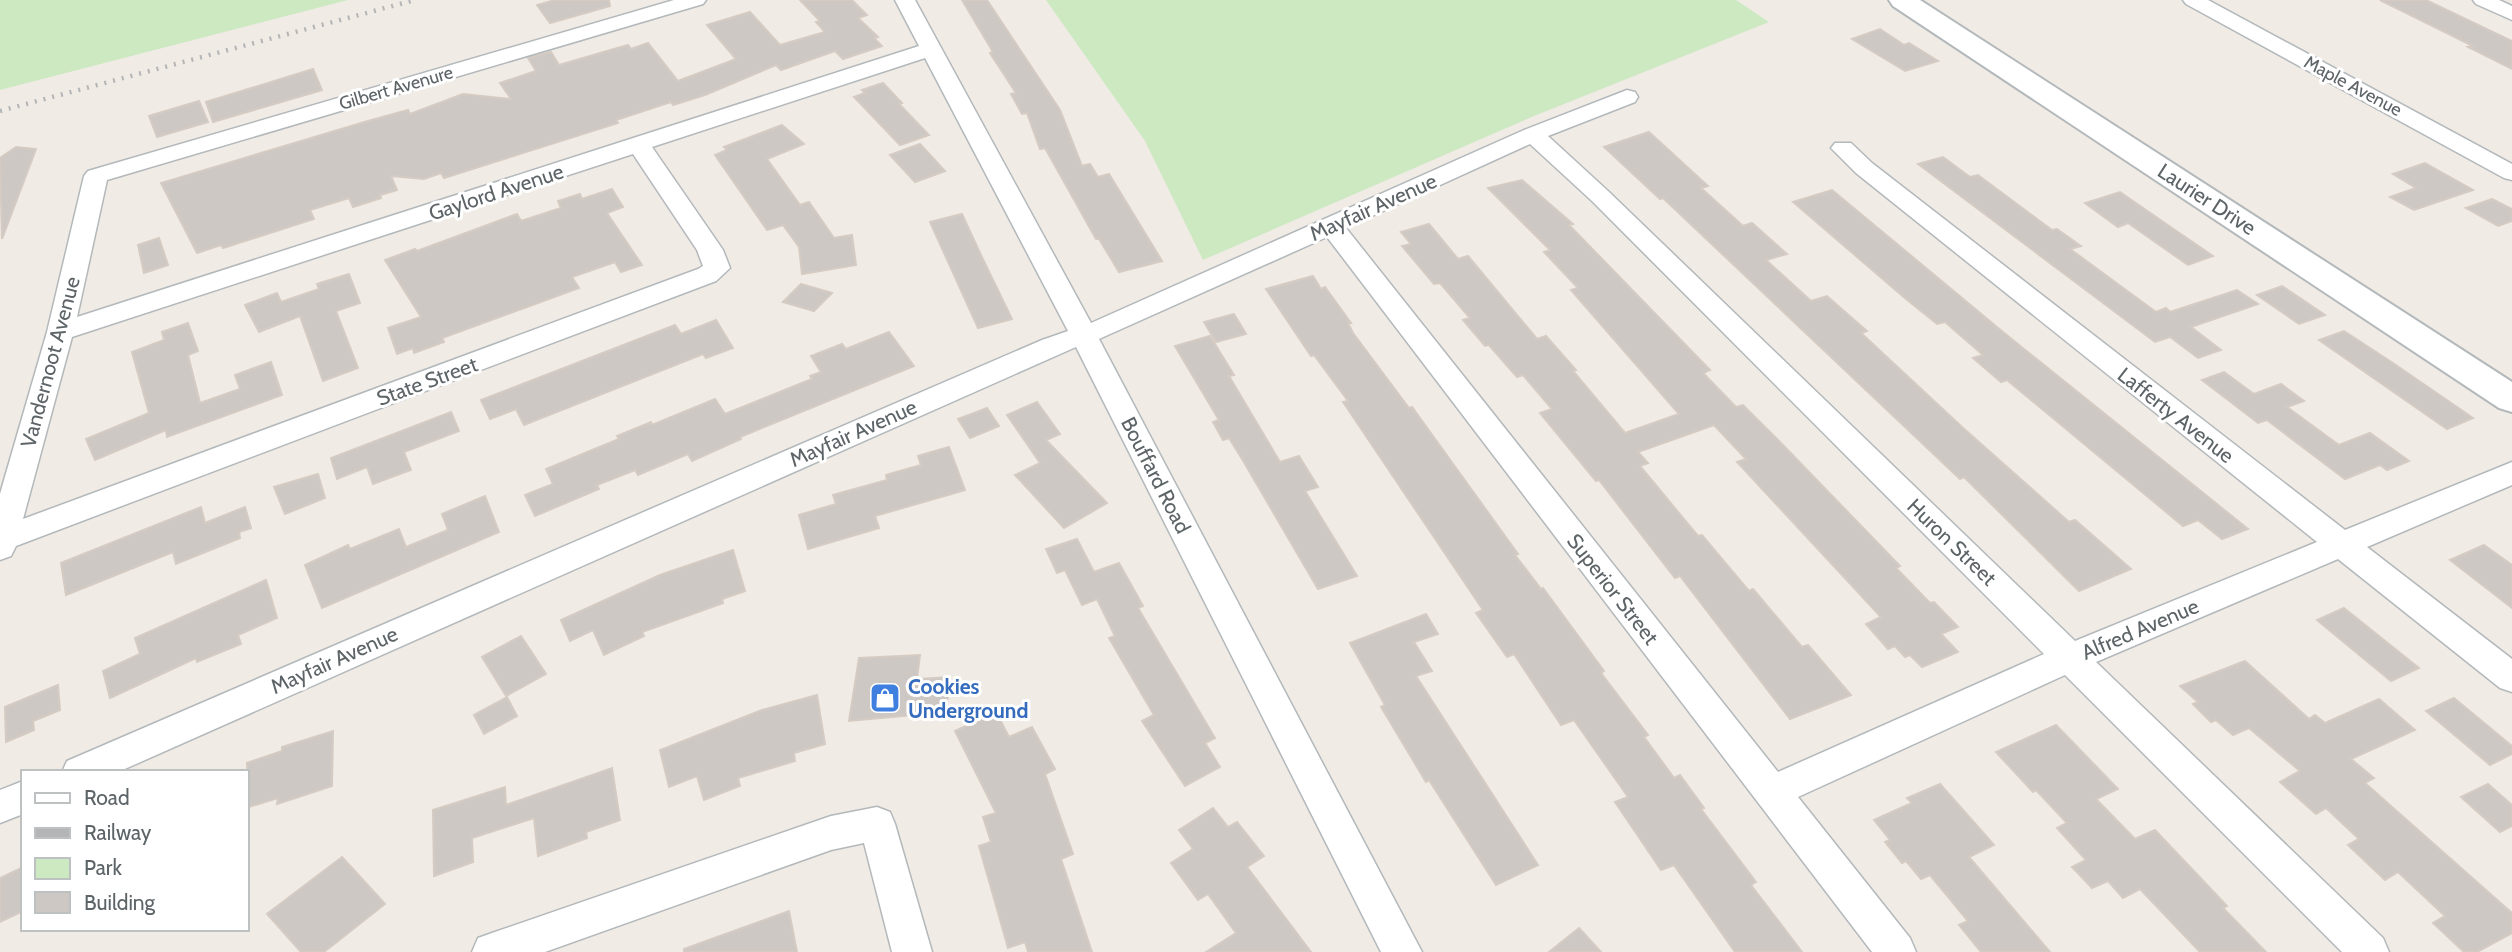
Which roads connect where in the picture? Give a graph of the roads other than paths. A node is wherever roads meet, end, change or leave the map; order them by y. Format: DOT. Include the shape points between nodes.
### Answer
graph roads {
  1 [pos="696,0"];
  2 [pos="905,0"];
  3 [pos="1902,0"];
  4 [pos="2193,0"];
  5 [pos="2483,0"];
  6 [pos="2512,14"];
  7 [pos="931,49"];
  8 [pos="1627,97"];
  9 [pos="1532,135"];
  10 [pos="639,146"];
  11 [pos="1843,148"];
  12 [pos="2512,173"];
  13 [pos="96,176"];
  14 [pos="1331,226"];
  15 [pos="60,332"];
  16 [pos="1083,335"];
  17 [pos="2512,398"];
  18 [pos="2512,473"];
  19 [pos="1,543"];
  20 [pos="2341,544"];
  21 [pos="2070,658"];
  22 [pos="2512,678"];
  23 [pos="85,770"];
  24 [pos="1771,792"];
  25 [pos="21,798"];
  26 [pos="0,807"];
  27 [pos="492,952"];
  28 [pos="912,952"];
  29 [pos="1402,952"];
  30 [pos="1896,952"];
  31 [pos="2369,952"];
  1 -- 13 [label="street, Gilbert Avenure"];
  2 -- 7 [label="street, Bouffard Road"];
  3 -- 17 [label="street, Laurier Drive"];
  4 -- 12 [label="street, Maple Avenue"];
  5 -- 6 [label="street"];
  7 -- 10 [label="street, Gaylord Avenue"];
  7 -- 16 [label="street, Bouffard Road"];
  8 -- 9 [label="street, Mayfair Avenue"];
  9 -- 14 [label="street, Mayfair Avenue"];
  9 -- 21 [label="street, Huron Street" via="1600,196"];
  10 -- 15 [label="street, Gaylord Avenue"];
  10 -- 19 [label="street, State Street" via="710,250 717,268 707,275"];
  11 -- 20 [label="street, Lafferty Avenue"];
  13 -- 15 [label="street, Vandernoot Avenue"];
  14 -- 16 [label="street, Mayfair Avenue"];
  14 -- 24 [label="street, Superior Street"];
  15 -- 19 [label="street, Vandernoot Avenue"];
  16 -- 23 [label="street, Mayfair Avenue"];
  16 -- 29 [label="street, Bouffard Road"];
  18 -- 20 [label="street, Alfred Avenue"];
  20 -- 21 [label="street, Alfred Avenue"];
  20 -- 22 [label="street, Lafferty Avenue"];
  21 -- 24 [label="street, Alfred Avenue"];
  21 -- 31 [label="street, Huron Street"];
  24 -- 30 [label="street, Superior Street"];
  25 -- 26 [label="street"];
  27 -- 28 [label="street" via="831,834 877,824"];
}
